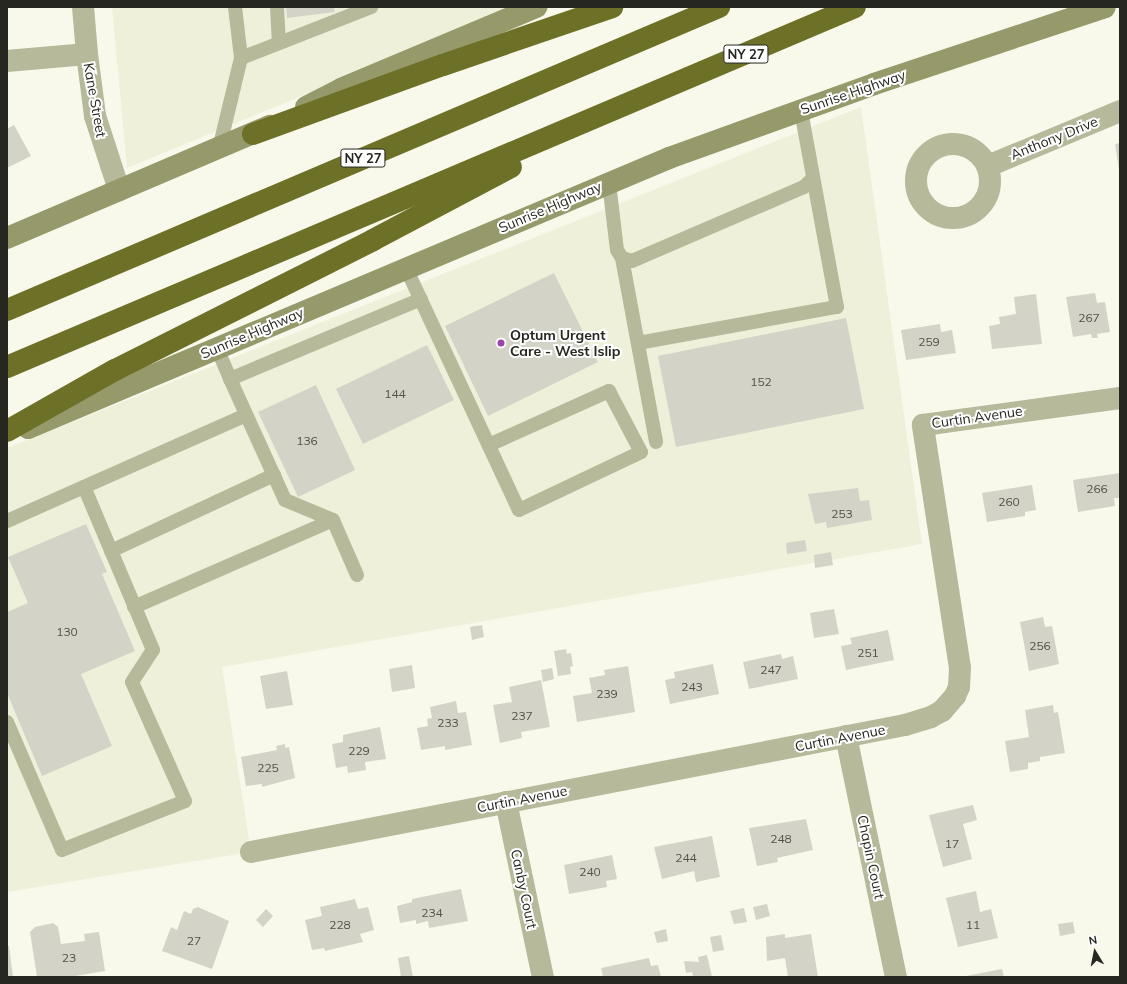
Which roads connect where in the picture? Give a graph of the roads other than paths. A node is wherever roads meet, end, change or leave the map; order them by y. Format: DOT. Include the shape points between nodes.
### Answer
graph roads {
  1 [pos="84,7"];
  2 [pos="235,7"];
  3 [pos="277,7"];
  4 [pos="371,7"];
  5 [pos="536,7"];
  6 [pos="612,7"];
  7 [pos="719,7"];
  8 [pos="855,7"];
  9 [pos="1105,7"];
  10 [pos="279,43"];
  11 [pos="87,54"];
  12 [pos="241,58"];
  13 [pos="7,61"];
  14 [pos="636,100"];
  15 [pos="801,110"];
  16 [pos="1120,111"];
  17 [pos="253,134"];
  18 [pos="219,148"];
  19 [pos="988,166"];
  20 [pos="812,179"];
  21 [pos="609,182"];
  22 [pos="119,190"];
  23 [pos="7,238"];
  24 [pos="622,258"];
  25 [pos="406,268"];
  26 [pos="421,299"];
  27 [pos="7,310"];
  28 [pos="638,342"];
  29 [pos="217,348"];
  30 [pos="7,367"];
  31 [pos="230,379"];
  32 [pos="1120,398"];
  33 [pos="246,415"];
  34 [pos="7,431"];
  35 [pos="7,437"];
  36 [pos="656,442"];
  37 [pos="489,445"];
  38 [pos="274,475"];
  39 [pos="84,487"];
  40 [pos="333,520"];
  41 [pos="7,521"];
  42 [pos="111,551"];
  43 [pos="357,575"];
  44 [pos="134,607"];
  45 [pos="7,722"];
  46 [pos="846,736"];
  47 [pos="506,802"];
  48 [pos="251,852"];
  49 [pos="543,977"];
  50 [pos="896,977"];
  1 -- 11 [label="street, Kane Street"];
  2 -- 12 [label="lane"];
  3 -- 10 [label="lane"];
  4 -- 10 [label="lane"];
  5 -- 17 [label="main road" via="341,89"];
  6 -- 17 [label="highway" via="442,65"];
  7 -- 27 [label="highway, NY 27"];
  8 -- 14 [label="highway, NY 27"];
  9 -- 15 [label="main road, Sunrise Highway"];
  10 -- 12 [label="lane"];
  11 -- 13 [label="street"];
  11 -- 22 [label="street, Kane Street" via="95,116"];
  12 -- 18 [label="lane"];
  14 -- 30 [label="highway, NY 27"];
  14 -- 34 [label="highway" via="373,240 115,370"];
  15 -- 20 [label="lane"];
  15 -- 21 [label="main road, Sunrise Highway"];
  16 -- 19 [label="street, Anthony Drive"];
  17 -- 18 [label="main road"];
  18 -- 22 [label="main road"];
  20 -- 24 [label="lane" via="804,187 632,261"];
  20 -- 28 [label="lane" via="837,306"];
  21 -- 24 [label="lane" via="617,250"];
  21 -- 25 [label="main road, Sunrise Highway"];
  22 -- 23 [label="main road"];
  24 -- 28 [label="lane"];
  25 -- 26 [label="lane"];
  25 -- 29 [label="main road, Sunrise Highway"];
  26 -- 31 [label="lane"];
  26 -- 37 [label="lane"];
  28 -- 36 [label="lane"];
  29 -- 31 [label="lane"];
  29 -- 35 [label="main road, Sunrise Highway"];
  31 -- 33 [label="lane"];
  32 -- 46 [label="street, Curtin Avenue" via="923,425 959,657 959,687 950,704 931,717 905,725"];
  33 -- 38 [label="lane"];
  33 -- 39 [label="lane"];
  37 -- 37 [label="lane" via="609,391 641,452 519,510"];
  38 -- 40 [label="lane" via="285,500"];
  38 -- 42 [label="lane"];
  39 -- 41 [label="lane"];
  39 -- 42 [label="lane"];
  40 -- 43 [label="lane"];
  40 -- 44 [label="lane"];
  42 -- 44 [label="lane"];
  44 -- 45 [label="lane" via="153,650 132,682 185,801 62,850"];
  46 -- 47 [label="street, Curtin Avenue"];
  46 -- 50 [label="street, Chapin Court"];
  47 -- 48 [label="street, Curtin Avenue"];
  47 -- 49 [label="street, Canby Court"];
}
